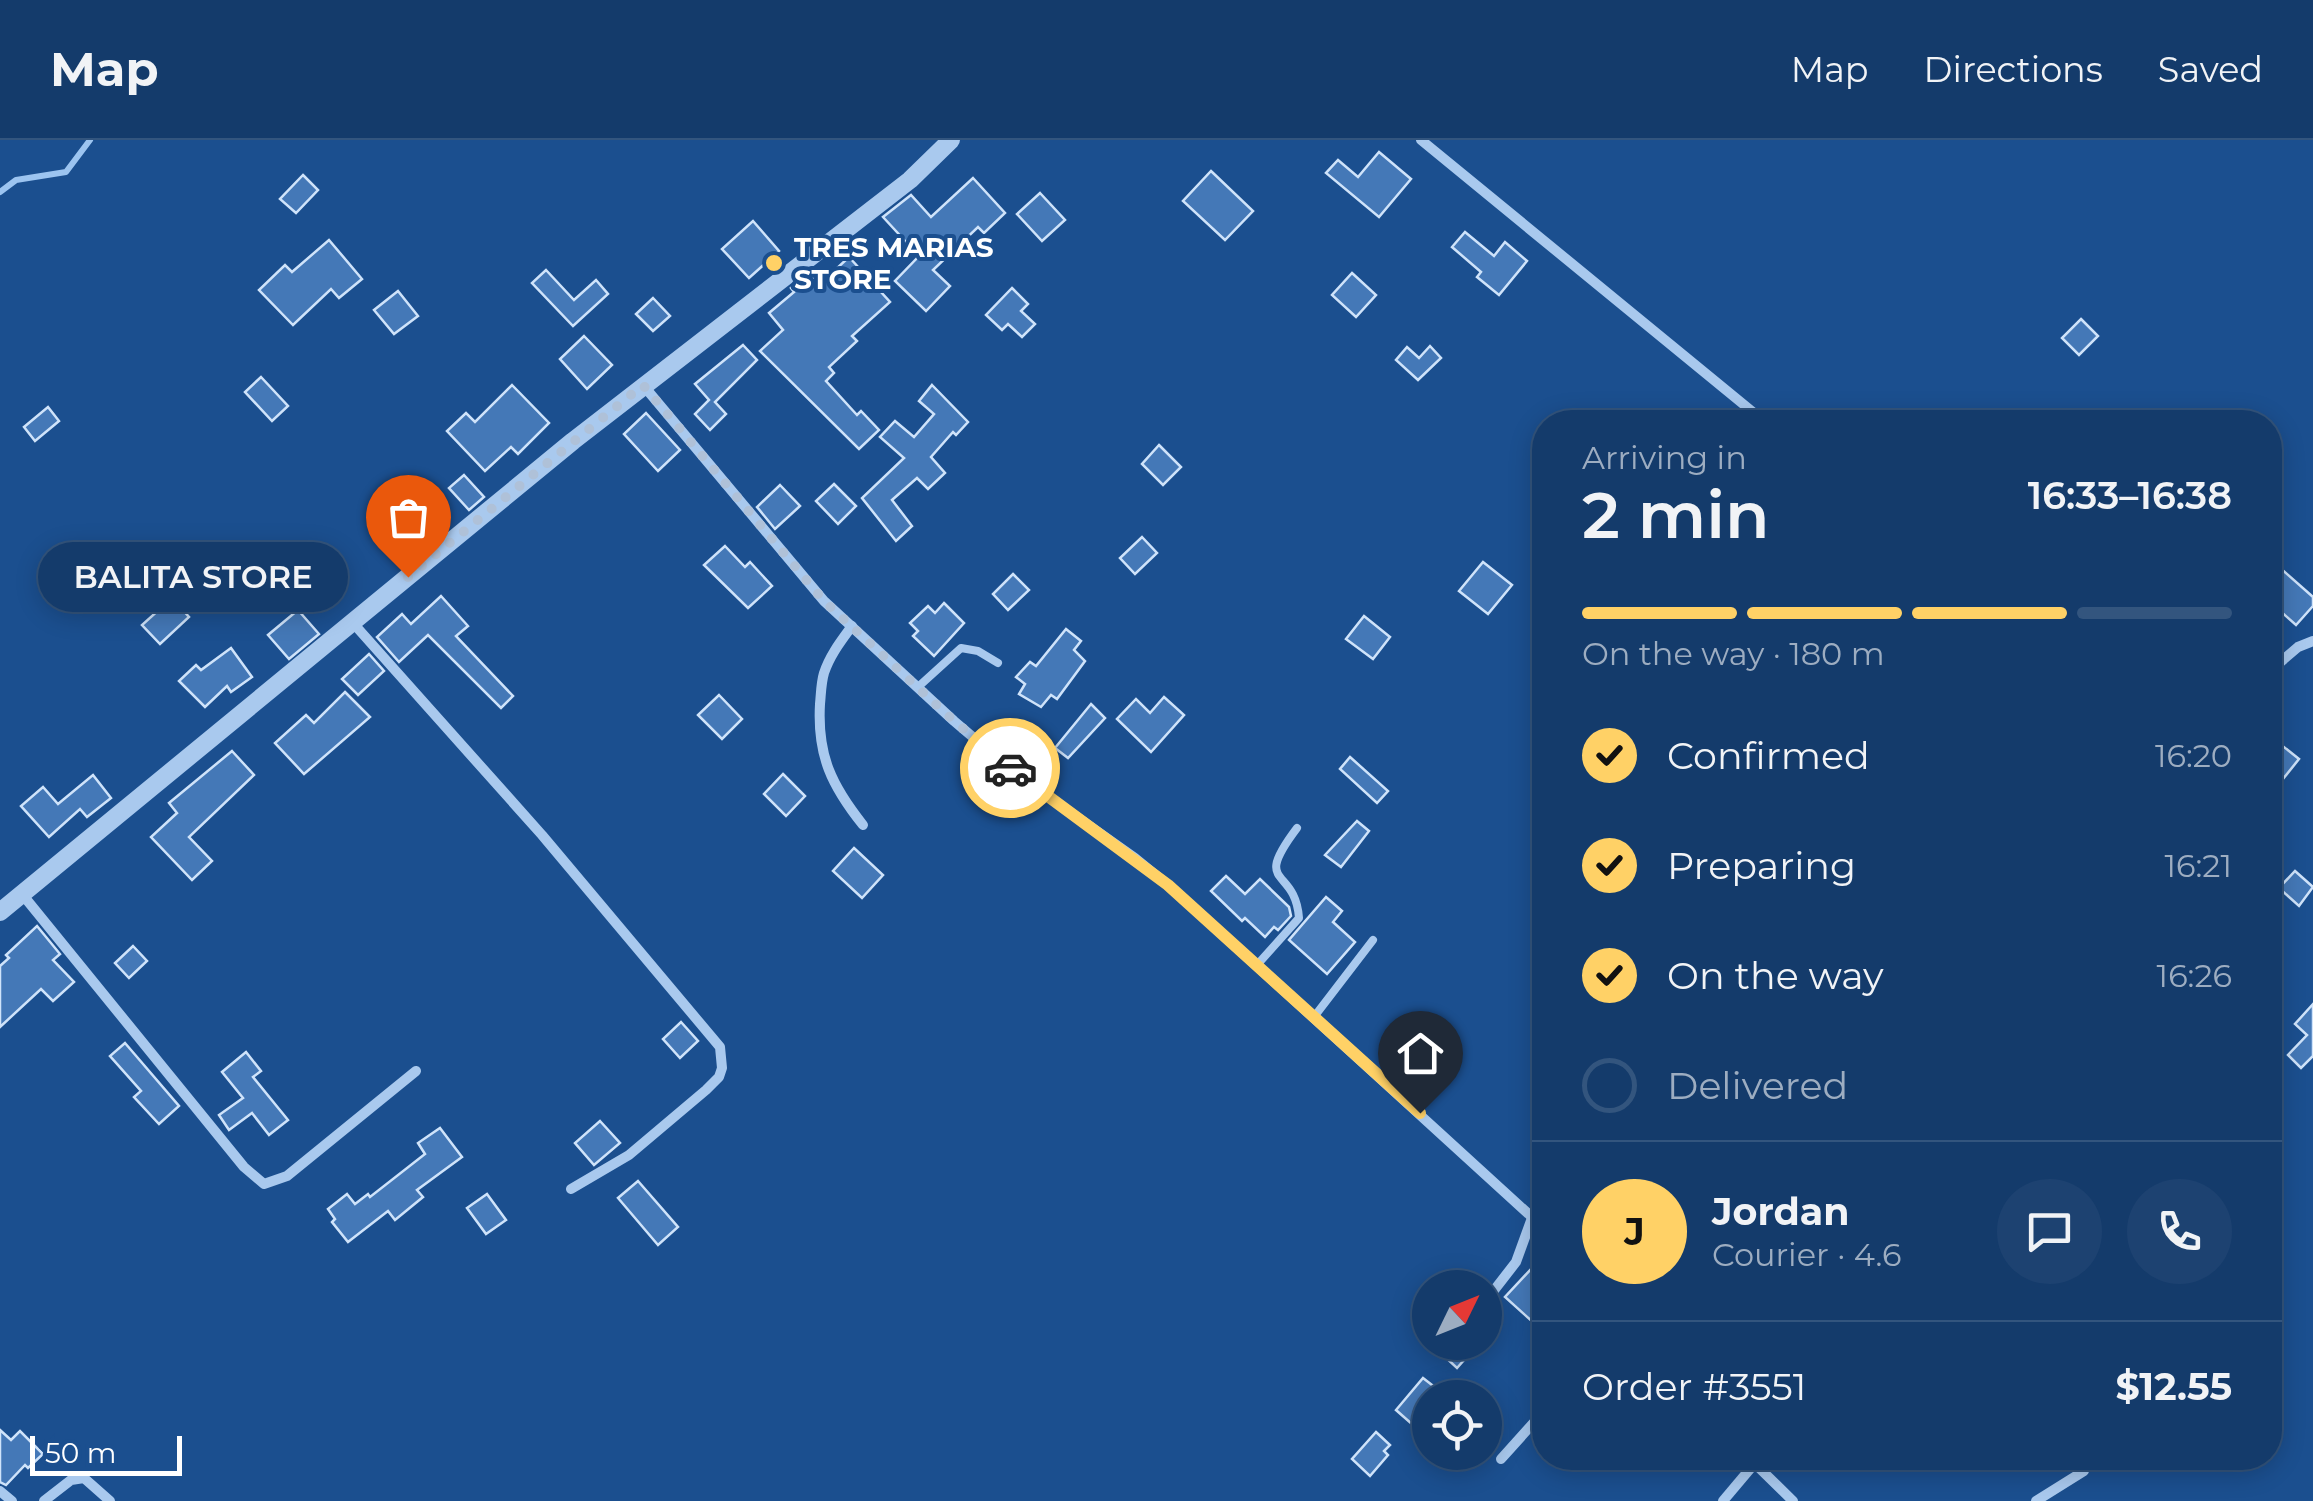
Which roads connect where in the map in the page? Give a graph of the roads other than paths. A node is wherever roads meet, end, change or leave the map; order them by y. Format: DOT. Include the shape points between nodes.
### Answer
graph roads {
  1 [pos="951,140"];
  2 [pos="1420,140"];
  3 [pos="643,385"];
  4 [pos="1750,410"];
  5 [pos="352,623"];
  6 [pos="852,626"];
  7 [pos="2313,641"];
  8 [pos="2282,662"];
  9 [pos="998,663"];
  10 [pos="918,687"];
  11 [pos="863,826"];
  12 [pos="1297,828"];
  13 [pos="22,894"];
  14 [pos="0,912"];
  15 [pos="1373,940"];
  16 [pos="1257,965"];
  17 [pos="1314,1016"];
  18 [pos="416,1071"];
  19 [pos="571,1189"];
  20 [pos="1532,1218"];
  21 [pos="1502,1280"];
  22 [pos="1532,1425"];
  23 [pos="1502,1459"];
  24 [pos="1745,1470"];
  25 [pos="1762,1470"];
  26 [pos="2084,1471"];
  27 [pos="0,1491"];
  28 [pos="12,1501"];
  29 [pos="44,1501"];
  30 [pos="110,1501"];
  31 [pos="1723,1501"];
  32 [pos="1793,1501"];
  33 [pos="2036,1501"];
  1 -- 3 [label="street" via="910,180"];
  2 -- 4 [label="street"];
  3 -- 5 [label="street"];
  3 -- 6 [label="street" via="790,564"];
  5 -- 13 [label="street"];
  5 -- 19 [label="street" via="720,1047 720,1077 629,1155"];
  6 -- 10 [label="street"];
  6 -- 11 [label="street" via="822,677 819,722 827,770"];
  7 -- 8 [label="street"];
  9 -- 10 [label="lane" via="961,648"];
  10 -- 16 [label="street" via="1016,773 1135,858"];
  12 -- 16 [label="lane" via="1275,859 1275,870 1298,903 1299,918"];
  13 -- 14 [label="street"];
  13 -- 18 [label="street" via="244,1168 264,1184 287,1176"];
  15 -- 17 [label="lane"];
  16 -- 17 [label="street"];
  17 -- 20 [label="street"];
  20 -- 21 [label="street"];
  22 -- 23 [label="street"];
  24 -- 31 [label="street"];
  25 -- 32 [label="street"];
  26 -- 33 [label="street"];
  27 -- 28 [label="street"];
  29 -- 30 [label="street" via="84,1478"];
}
